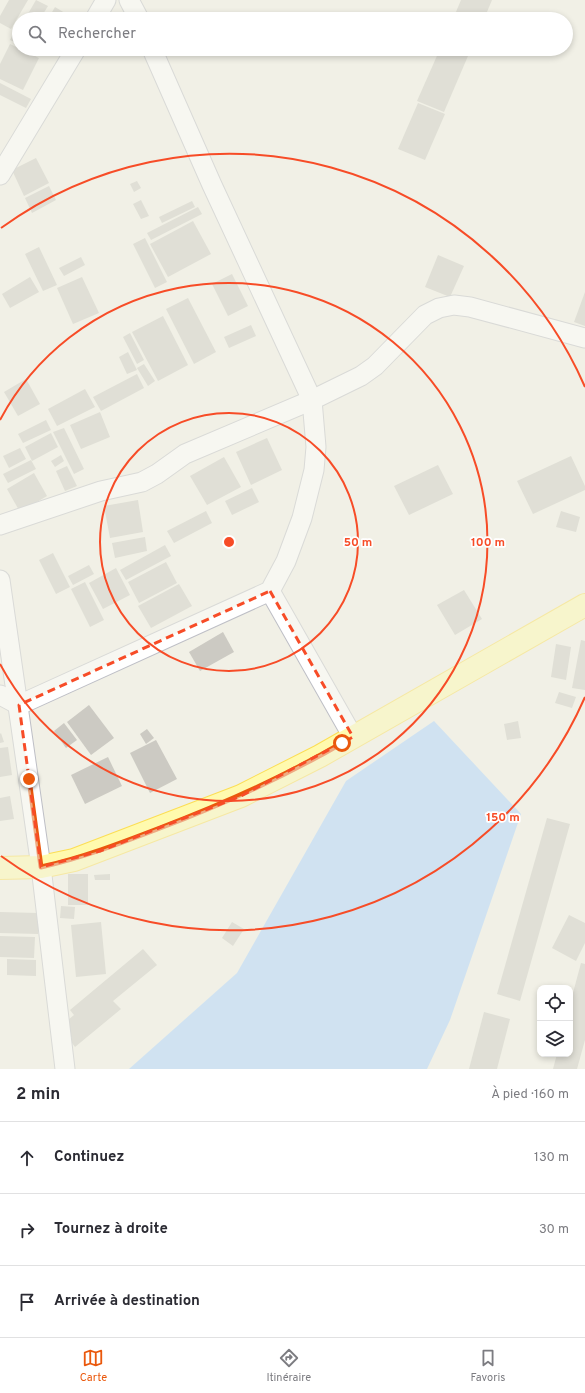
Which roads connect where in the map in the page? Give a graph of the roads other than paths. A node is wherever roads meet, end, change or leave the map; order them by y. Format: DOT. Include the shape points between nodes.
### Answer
graph roads {
  1 [pos="106,0"];
  2 [pos="129,0"];
  3 [pos="99,12"];
  4 [pos="135,12"];
  5 [pos="72,56"];
  6 [pos="155,56"];
  7 [pos="0,175"];
  8 [pos="585,338"];
  9 [pos="312,400"];
  10 [pos="0,525"];
  11 [pos="0,580"];
  12 [pos="270,591"];
  13 [pos="585,605"];
  14 [pos="0,695"];
  15 [pos="19,705"];
  16 [pos="353,737"];
  17 [pos="41,867"];
  18 [pos="0,868"];
  19 [pos="65,1069"];
  1 -- 3 [label="street"];
  2 -- 4 [label="street"];
  5 -- 7 [label="street"];
  6 -- 9 [label="street"];
  8 -- 9 [label="street" via="470,308 454,305 439,308 425,315 375,366 361,376"];
  9 -- 10 [label="street" via="185,454 142,482 101,491"];
  9 -- 12 [label="street" via="316,447 314,470 294,539"];
  11 -- 15 [label="street"];
  12 -- 15 [label="street"];
  12 -- 16 [label="street"];
  13 -- 16 [label="main road"];
  14 -- 15 [label="street"];
  15 -- 17 [label="street"];
  16 -- 17 [label="main road" via="302,766 240,796 94,853"];
  17 -- 18 [label="main road"];
  17 -- 19 [label="street"];
}
